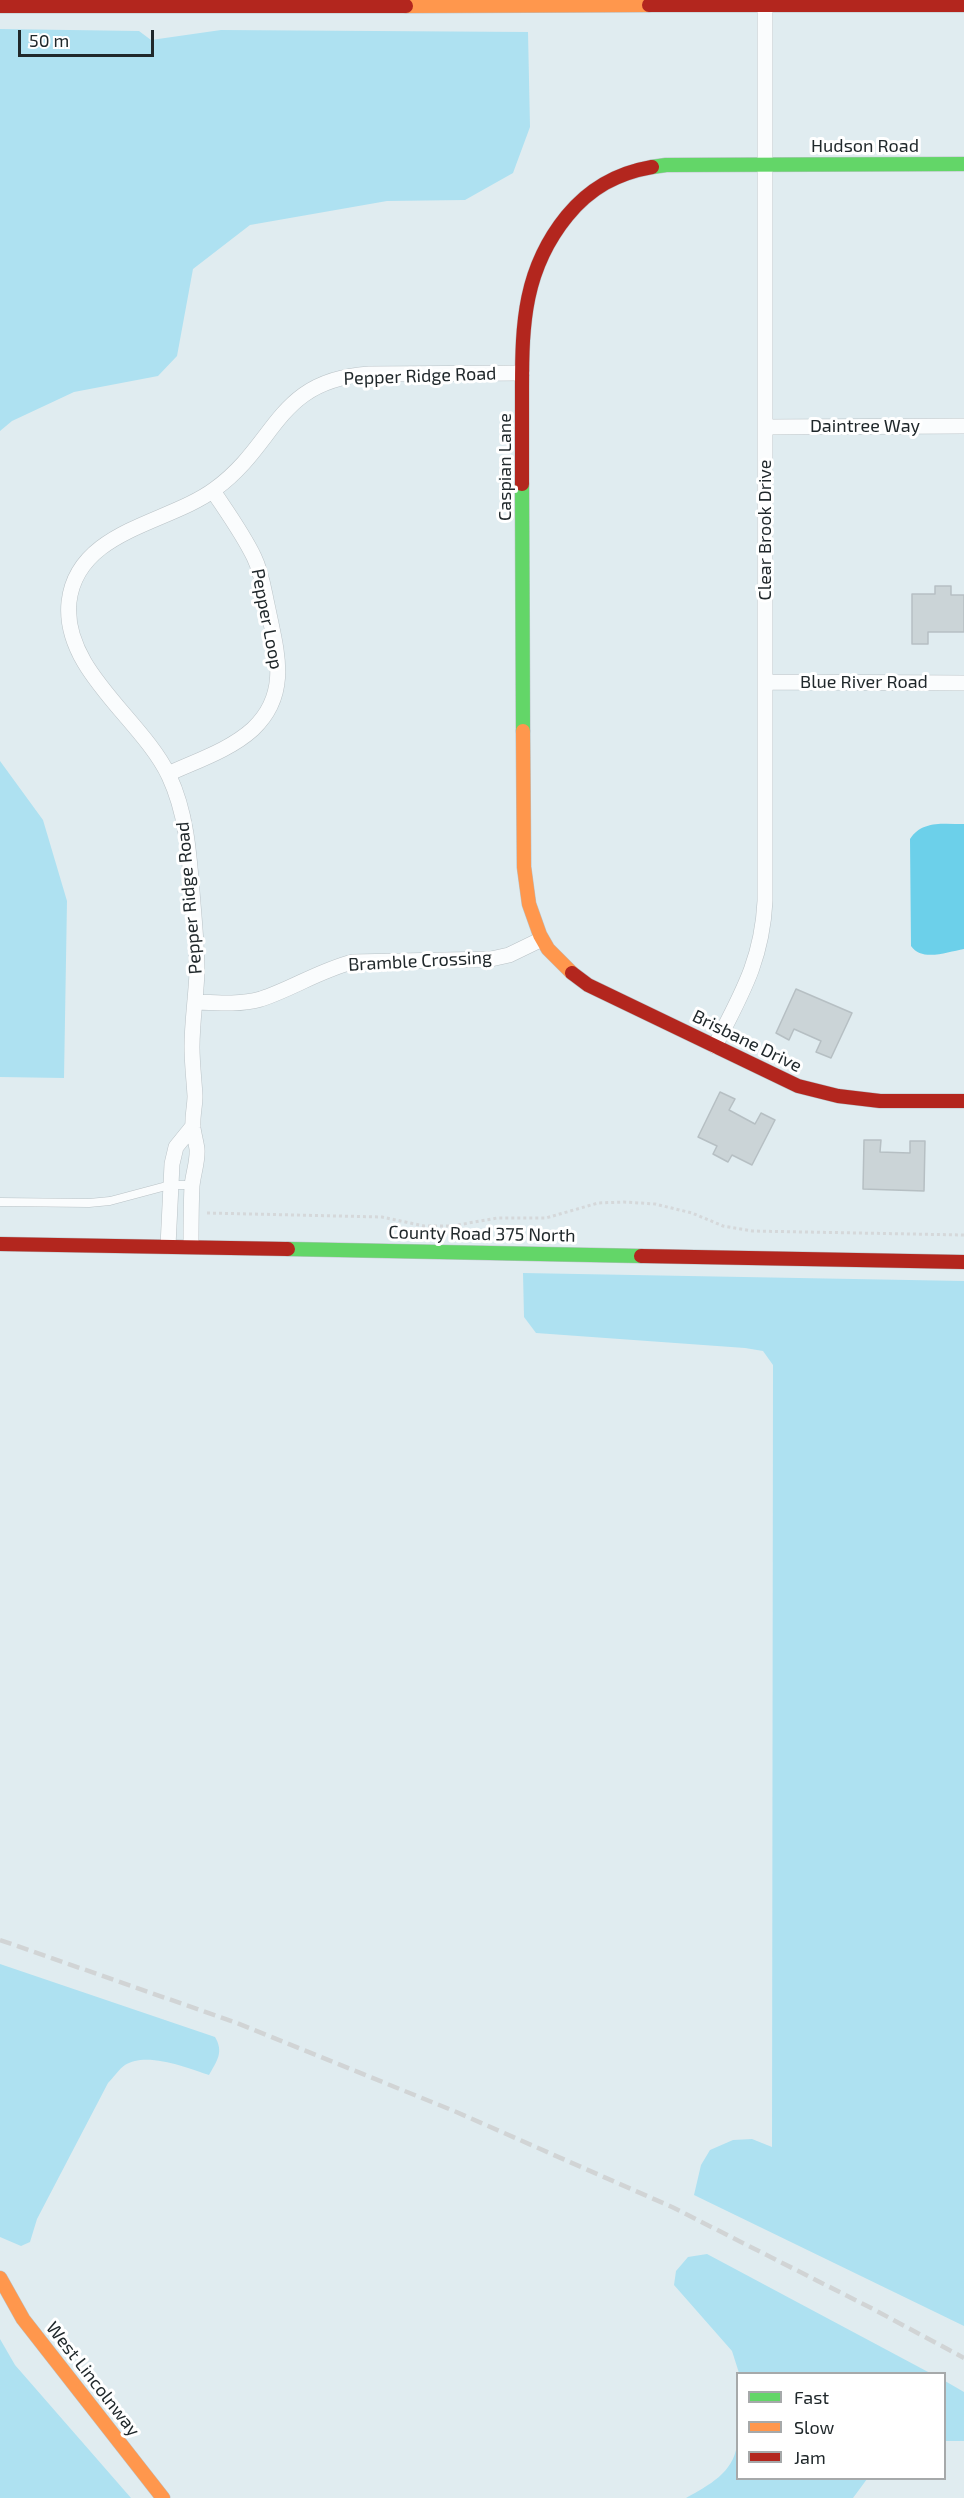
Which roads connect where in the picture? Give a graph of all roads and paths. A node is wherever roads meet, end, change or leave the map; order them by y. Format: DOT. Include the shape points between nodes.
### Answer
graph roads {
  1 [pos="765,4"];
  2 [pos="964,5"];
  3 [pos="0,6"];
  4 [pos="766,164"];
  5 [pos="964,164"];
  6 [pos="522,373"];
  7 [pos="964,426"];
  8 [pos="766,427"];
  9 [pos="213,491"];
  10 [pos="765,682"];
  11 [pos="964,682"];
  12 [pos="168,774"];
  13 [pos="540,940"];
  14 [pos="195,1002"];
  15 [pos="715,1046"];
  16 [pos="964,1101"];
  17 [pos="193,1126"];
  18 [pos="170,1185"];
  19 [pos="192,1185"];
  20 [pos="0,1202"];
  21 [pos="191,1212"];
  22 [pos="964,1235"];
  23 [pos="0,1244"];
  24 [pos="168,1246"];
  25 [pos="191,1246"];
  26 [pos="964,1262"];
  27 [pos="0,2278"];
  28 [pos="163,2498"];
  1 -- 2 [label="street"];
  1 -- 3 [label="street"];
  1 -- 4 [label="street, Clear Brook Drive"];
  4 -- 5 [label="street, Hudson Road"];
  4 -- 6 [label="street, Caspian Lane" via="666,165 622,173 595,188 571,211 538,264 527,297"];
  4 -- 8 [label="street, Clear Brook Drive"];
  6 -- 9 [label="street, Pepper Ridge Road" via="369,374 317,385 295,400 246,460"];
  6 -- 13 [label="street, Caspian Lane" via="524,867 528,906"];
  7 -- 8 [label="street, Daintree Way"];
  8 -- 10 [label="street, Clear Brook Drive"];
  9 -- 12 [label="street, Pepper Loop" via="247,543 261,575 279,659 279,679 274,698 254,728 240,739"];
  9 -- 12 [label="street, Pepper Ridge Road" via="101,548 86,562 69,602 70,624 83,661 144,735"];
  10 -- 11 [label="street, Blue River Road"];
  10 -- 15 [label="street, Clear Brook Drive" via="763,930 749,979"];
  12 -- 14 [label="street, Pepper Ridge Road" via="188,843 196,942"];
  13 -- 14 [label="street, Bramble Crossing" via="491,959 352,962 261,999 222,1004"];
  13 -- 15 [label="street, Brisbane Drive" via="562,965 588,985"];
  14 -- 17 [label="street, Pepper Ridge Road"];
  15 -- 16 [label="street, Brisbane Drive" via="822,1094 851,1099"];
  17 -- 18 [label="street" via="176,1147"];
  17 -- 19 [label="street, Pepper Ridge Road" via="197,1152"];
  18 -- 19 [label="lane"];
  18 -- 20 [label="lane" via="110,1201"];
  18 -- 24 [label="street"];
  19 -- 21 [label="street, Pepper Ridge Road"];
  21 -- 22 [label="path" via="382,1217 424,1226 452,1226 497,1218 546,1218 598,1203 624,1202 655,1204 752,1231"];
  21 -- 25 [label="street, Pepper Ridge Road"];
  23 -- 24 [label="street, County Road 375 North"];
  24 -- 25 [label="street, County Road 375 North"];
  25 -- 26 [label="street, County Road 375 North"];
  27 -- 28 [label="street, West Lincolnway" via="23,2319"];
}
